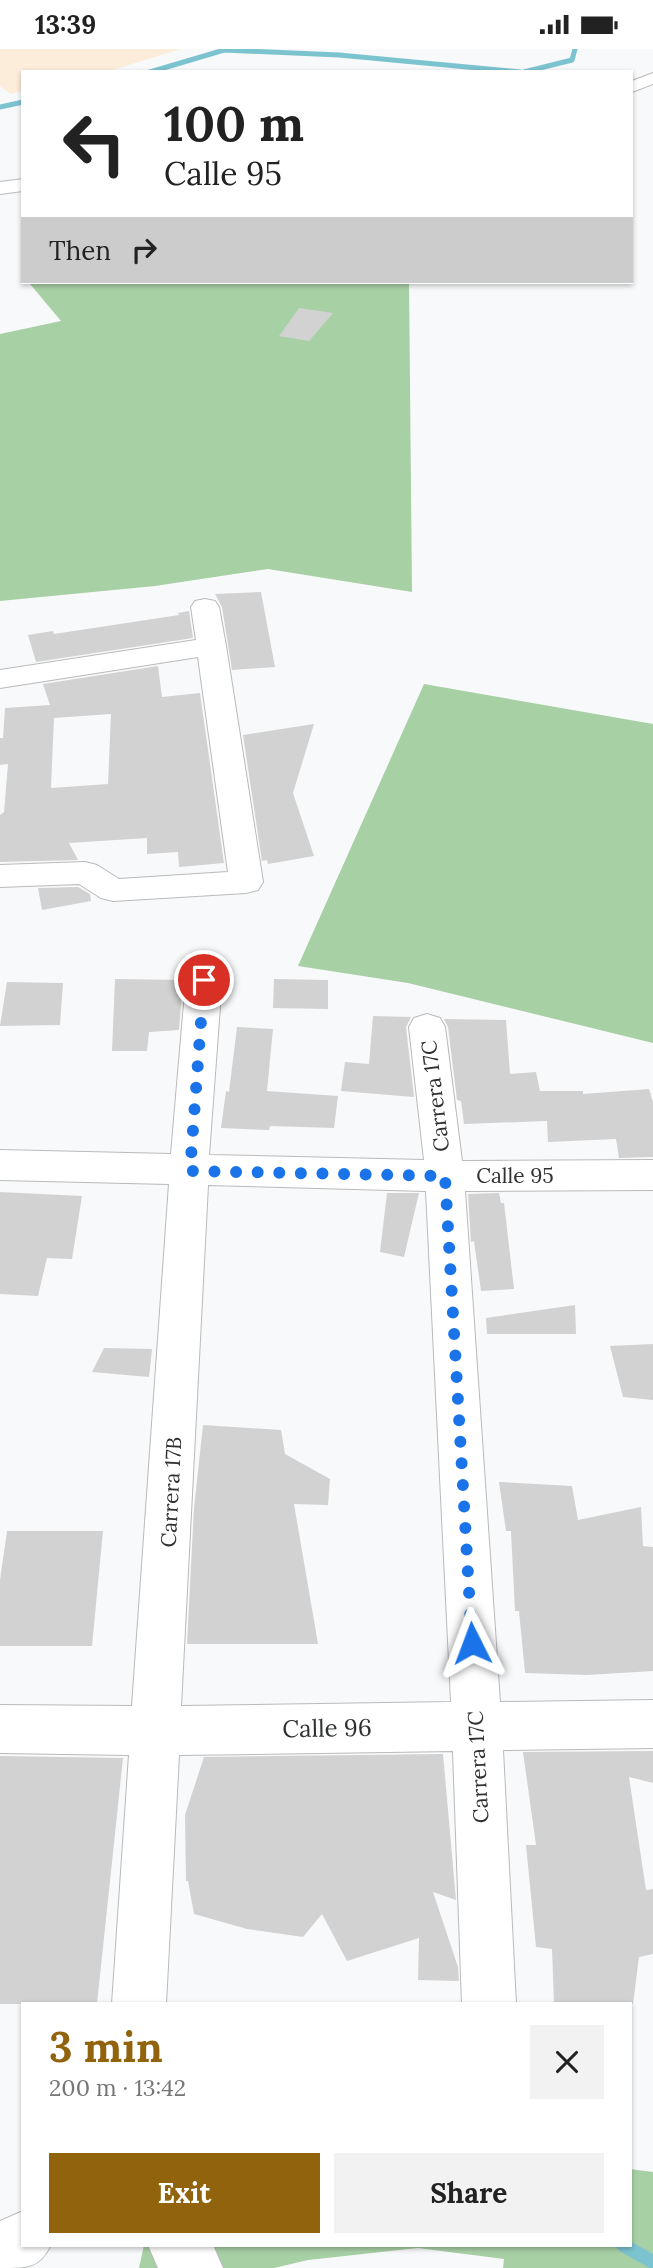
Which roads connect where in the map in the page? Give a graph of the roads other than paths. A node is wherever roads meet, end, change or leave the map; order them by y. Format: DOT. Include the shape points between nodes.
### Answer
graph roads {
  1 [pos="653,78"];
  2 [pos="633,87"];
  3 [pos="21,185"];
  4 [pos="0,188"];
  5 [pos="205,607"];
  6 [pos="212,646"];
  7 [pos="0,678"];
  8 [pos="0,876"];
  9 [pos="204,980"];
  10 [pos="427,1027"];
  11 [pos="0,1165"];
  12 [pos="190,1171"];
  13 [pos="653,1175"];
  14 [pos="445,1176"];
  15 [pos="653,1724"];
  16 [pos="477,1726"];
  17 [pos="0,1729"];
  18 [pos="157,1731"];
  19 [pos="139,2002"];
  20 [pos="489,2002"];
  21 [pos="21,2242"];
  22 [pos="179,2247"];
  23 [pos="0,2254"];
  24 [pos="193,2268"];
  1 -- 2 [label="street"];
  3 -- 4 [label="street"];
  5 -- 6 [label="street"];
  6 -- 7 [label="street"];
  6 -- 8 [label="street" via="246,882 113,890 85,873"];
  9 -- 12 [label="street, Carrera 17B"];
  10 -- 14 [label="street, Carrera 17C"];
  11 -- 12 [label="street, Calle 95"];
  12 -- 14 [label="street, Calle 95"];
  12 -- 18 [label="street, Carrera 17B"];
  13 -- 14 [label="street, Calle 95"];
  14 -- 16 [label="street, Carrera 17C"];
  15 -- 16 [label="street, Calle 96"];
  16 -- 18 [label="street, Calle 96"];
  16 -- 20 [label="street, Carrera 17C"];
  17 -- 18 [label="street, Calle 96"];
  18 -- 19 [label="street, Carrera 17B"];
  21 -- 23 [label="street"];
  22 -- 24 [label="street"];
}
